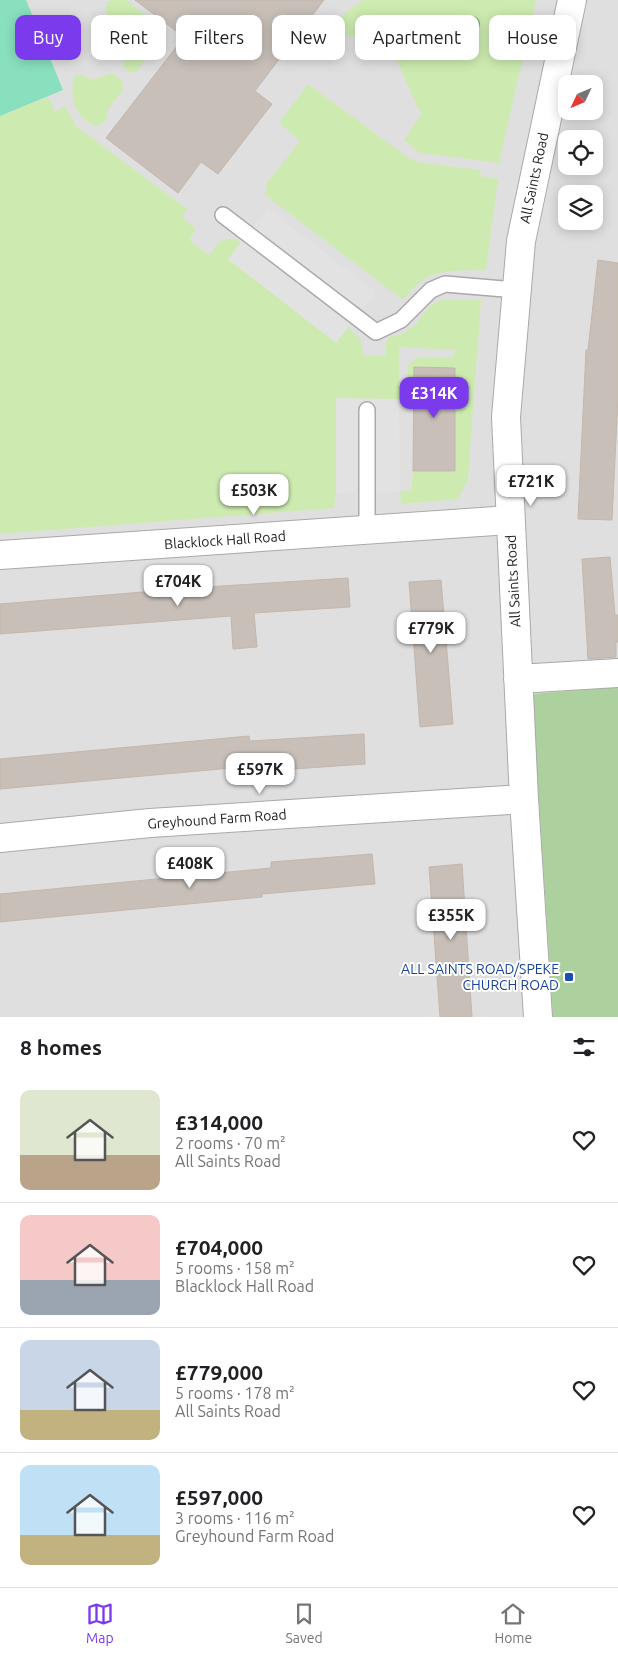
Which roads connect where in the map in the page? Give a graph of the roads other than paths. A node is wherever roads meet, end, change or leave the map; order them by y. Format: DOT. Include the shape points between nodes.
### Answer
graph roads {
  1 [pos="572,0"];
  2 [pos="223,215"];
  3 [pos="517,290"];
  4 [pos="367,410"];
  5 [pos="510,520"];
  6 [pos="367,530"];
  7 [pos="0,555"];
  8 [pos="618,673"];
  9 [pos="518,679"];
  10 [pos="524,799"];
  11 [pos="0,838"];
  12 [pos="538,1017"];
  1 -- 3 [label="street, All Saints Road" via="521,241"];
  2 -- 3 [label="lane" via="376,332 401,320 431,290 445,284"];
  3 -- 5 [label="street, All Saints Road" via="506,417"];
  4 -- 6 [label="lane"];
  5 -- 6 [label="street, Blacklock Hall Road"];
  5 -- 9 [label="street, All Saints Road"];
  6 -- 7 [label="street, Blacklock Hall Road"];
  8 -- 9 [label="street"];
  9 -- 10 [label="street, All Saints Road"];
  10 -- 11 [label="street, Greyhound Farm Road" via="150,823"];
  10 -- 12 [label="street, All Saints Road"];
}
